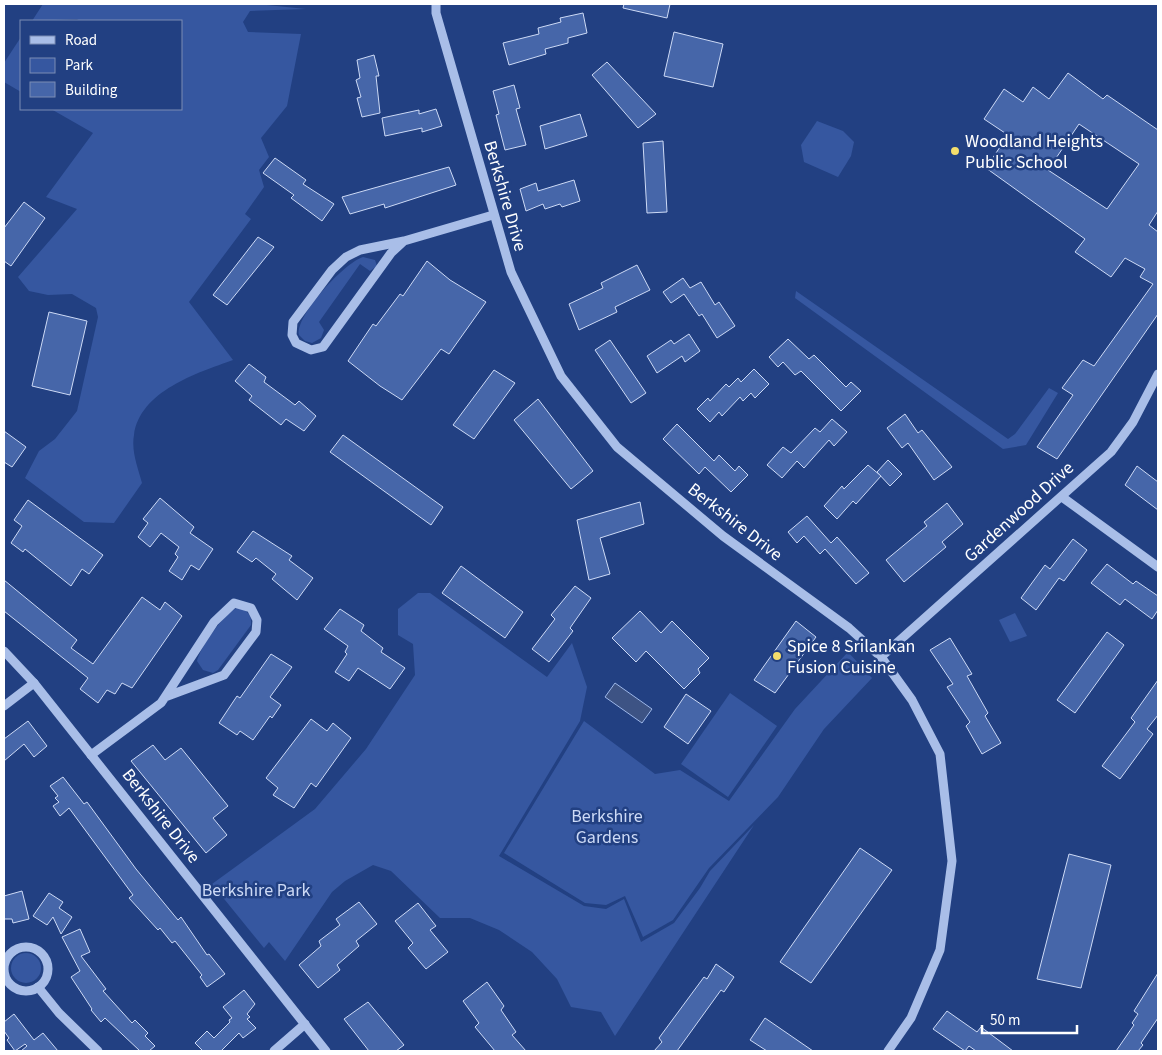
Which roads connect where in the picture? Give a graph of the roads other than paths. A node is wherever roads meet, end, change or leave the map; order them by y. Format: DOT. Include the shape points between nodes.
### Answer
graph roads {
  1 [pos="436,4"];
  2 [pos="493,215"];
  3 [pos="404,240"];
  4 [pos="1158,374"];
  5 [pos="1062,497"];
  6 [pos="1158,567"];
  7 [pos="4,651"];
  8 [pos="881,657"];
  9 [pos="34,683"];
  10 [pos="165,696"];
  11 [pos="4,706"];
  12 [pos="91,755"];
  13 [pos="38,987"];
  14 [pos="305,1024"];
  15 [pos="98,1051"];
  16 [pos="274,1051"];
  17 [pos="326,1051"];
  18 [pos="888,1051"];
  1 -- 2 [label="street, Berkshire Drive" via="436,14"];
  2 -- 3 [label="street"];
  2 -- 8 [label="street, Berkshire Drive" via="511,272 561,376 617,447 723,536 849,628"];
  3 -- 3 [label="street" via="360,250 337,265 294,322 292,336 296,343 311,350 323,347"];
  4 -- 5 [label="street, Gardenwood Drive" via="1133,422 1111,452"];
  5 -- 6 [label="street"];
  5 -- 8 [label="street, Gardenwood Drive"];
  7 -- 9 [label="street, Berkshire Drive"];
  8 -- 18 [label="street, Berkshire Drive" via="912,700 940,754 952,861 940,950 912,1018"];
  9 -- 11 [label="street"];
  9 -- 12 [label="street, Berkshire Drive"];
  10 -- 10 [label="street" via="214,622 234,603 251,608 257,620 256,632 224,675"];
  10 -- 12 [label="street" via="161,703"];
  12 -- 14 [label="street, Berkshire Drive"];
  13 -- 13 [label="street" via="48,974 45,957 32,947 12,951 4,971 11,984 24,991"];
  13 -- 15 [label="street"];
  14 -- 16 [label="street"];
  14 -- 17 [label="street, Berkshire Drive"];
}
